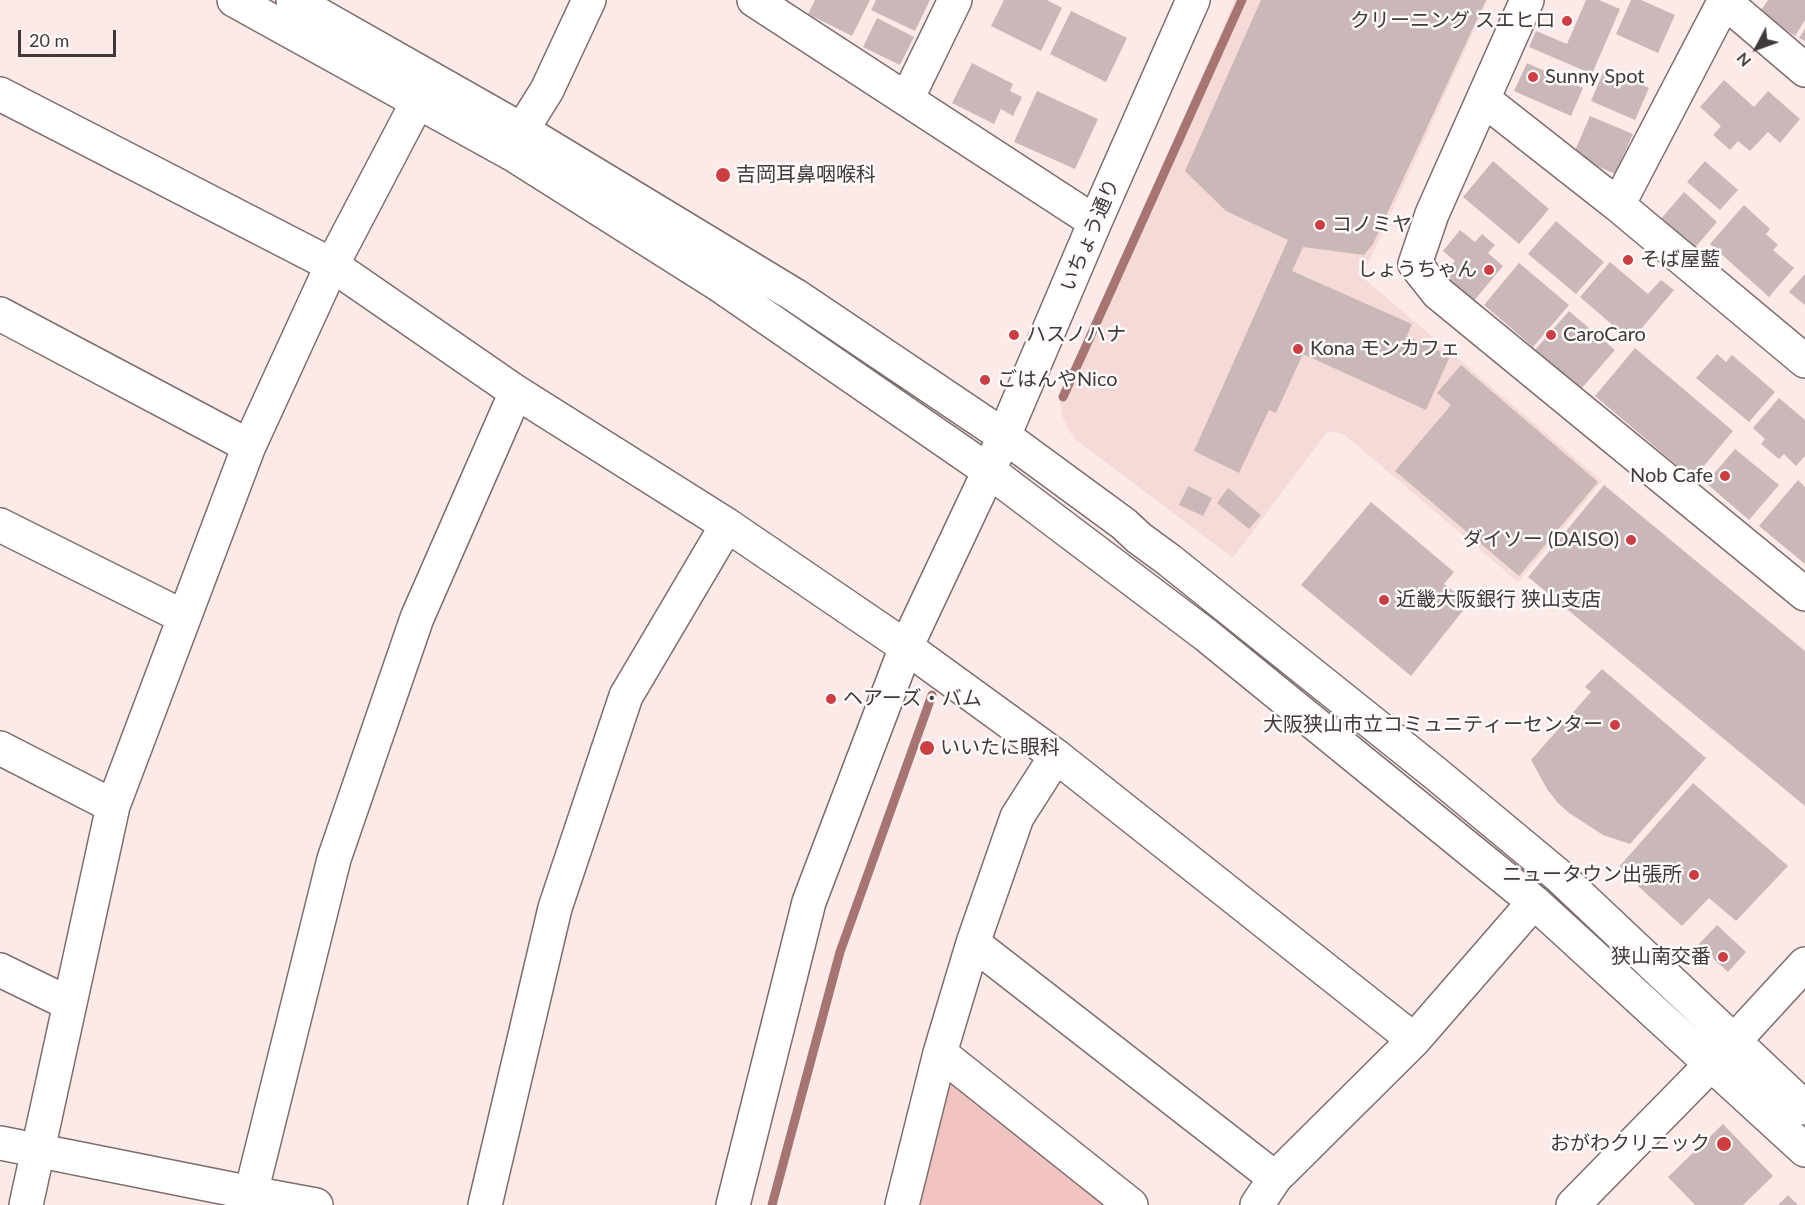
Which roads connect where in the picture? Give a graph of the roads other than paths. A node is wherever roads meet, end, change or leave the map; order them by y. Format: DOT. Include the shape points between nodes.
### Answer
graph roads {
  1 [pos="234,0"];
  2 [pos="293,0"];
  3 [pos="589,0"];
  4 [pos="955,0"];
  5 [pos="1194,0"];
  6 [pos="1527,0"];
  7 [pos="1724,1"];
  8 [pos="765,3"];
  9 [pos="1805,70"];
  10 [pos="0,94"];
  11 [pos="907,99"];
  12 [pos="1483,99"];
  13 [pos="418,101"];
  14 [pos="522,130"];
  15 [pos="1618,205"];
  16 [pos="1095,222"];
  17 [pos="332,265"];
  18 [pos="0,315"];
  19 [pos="1805,361"];
  20 [pos="516,392"];
  21 [pos="1004,436"];
  22 [pos="249,446"];
  23 [pos="989,471"];
  24 [pos="0,525"];
  25 [pos="727,525"];
  26 [pos="1805,594"];
  27 [pos="184,617"];
  28 [pos="906,647"];
  29 [pos="0,748"];
  30 [pos="1056,756"];
  31 [pos="113,806"];
  32 [pos="1534,902"];
  33 [pos="973,943"];
  34 [pos="1805,964"];
  35 [pos="0,970"];
  36 [pos="70,1004"];
  37 [pos="1414,1040"];
  38 [pos="1735,1040"];
  39 [pos="940,1053"];
  40 [pos="1711,1063"];
  41 [pos="1805,1108"];
  42 [pos="0,1143"];
  43 [pos="1805,1150"];
  44 [pos="38,1151"];
  45 [pos="1275,1178"];
  46 [pos="251,1193"];
  47 [pos="26,1205"];
  48 [pos="316,1205"];
  49 [pos="485,1205"];
  50 [pos="733,1205"];
  51 [pos="902,1205"];
  52 [pos="1131,1205"];
  53 [pos="1257,1205"];
  54 [pos="1573,1205"];
  1 -- 13 [label="street"];
  2 -- 14 [label="street"];
  3 -- 14 [label="street" via="547,90"];
  4 -- 11 [label="street"];
  5 -- 16 [label="street, いちょう通り"];
  6 -- 12 [label="street"];
  7 -- 9 [label="street"];
  7 -- 15 [label="street"];
  8 -- 11 [label="street"];
  10 -- 17 [label="street"];
  11 -- 16 [label="street"];
  12 -- 15 [label="street"];
  12 -- 26 [label="street" via="1432,214 1415,264 1438,292"];
  13 -- 17 [label="street"];
  13 -- 23 [label="street" via="514,155 718,284"];
  14 -- 21 [label="street" via="796,296"];
  15 -- 19 [label="street"];
  16 -- 21 [label="street, いちょう通り"];
  17 -- 20 [label="street"];
  17 -- 22 [label="street"];
  18 -- 22 [label="street"];
  20 -- 25 [label="street"];
  20 -- 46 [label="street" via="417,618 334,859"];
  21 -- 23 [label="street, いちょう通り"];
  21 -- 38 [label="street" via="1124,524 1435,773 1559,876"];
  22 -- 27 [label="street"];
  23 -- 28 [label="street, いちょう通り"];
  23 -- 32 [label="street" via="1206,635"];
  24 -- 27 [label="street"];
  25 -- 28 [label="street"];
  25 -- 49 [label="street" via="626,696 555,908"];
  27 -- 31 [label="street"];
  28 -- 30 [label="street"];
  28 -- 50 [label="street, いちょう通り" via="809,902"];
  29 -- 31 [label="street"];
  30 -- 33 [label="street" via="1017,817"];
  30 -- 37 [label="street"];
  31 -- 36 [label="street"];
  32 -- 37 [label="street"];
  32 -- 40 [label="street"];
  33 -- 39 [label="street"];
  33 -- 45 [label="street"];
  34 -- 38 [label="street"];
  35 -- 36 [label="street"];
  36 -- 44 [label="street"];
  37 -- 45 [label="street"];
  38 -- 40 [label="street"];
  38 -- 41 [label="street"];
  39 -- 51 [label="street"];
  39 -- 52 [label="street"];
  40 -- 43 [label="street"];
  40 -- 54 [label="street"];
  42 -- 44 [label="street"];
  44 -- 46 [label="street"];
  44 -- 47 [label="street"];
  45 -- 53 [label="street"];
  46 -- 48 [label="street"];
}
